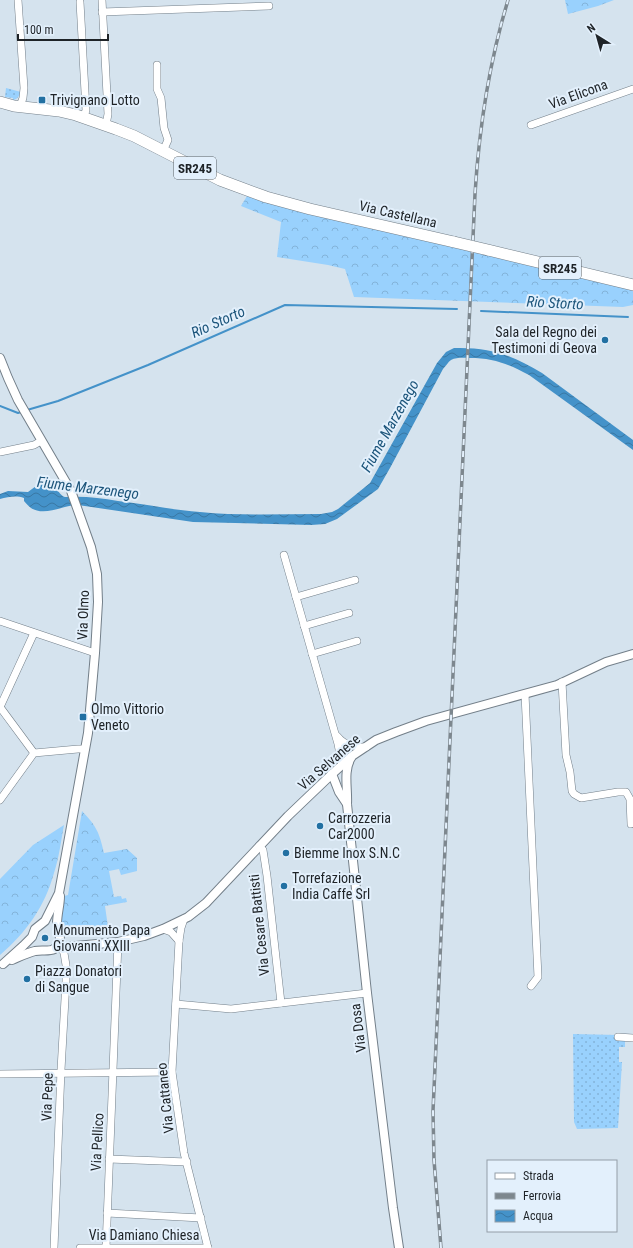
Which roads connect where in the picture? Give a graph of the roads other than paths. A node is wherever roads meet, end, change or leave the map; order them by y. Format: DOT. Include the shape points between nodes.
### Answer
graph roads {
  1 [pos="18,0"];
  2 [pos="102,0"];
  3 [pos="80,2"];
  4 [pos="269,6"];
  5 [pos="102,12"];
  6 [pos="157,65"];
  7 [pos="633,89"];
  8 [pos="0,102"];
  9 [pos="17,106"];
  10 [pos="0,110"];
  11 [pos="84,118"];
  12 [pos="106,125"];
  13 [pos="531,125"];
  14 [pos="163,151"];
  15 [pos="633,285"];
  16 [pos="0,358"];
  17 [pos="43,444"];
  18 [pos="0,452"];
  19 [pos="284,555"];
  20 [pos="355,580"];
  21 [pos="296,597"];
  22 [pos="349,613"];
  23 [pos="0,621"];
  24 [pos="304,626"];
  25 [pos="34,633"];
  26 [pos="357,641"];
  27 [pos="95,653"];
  28 [pos="312,654"];
  29 [pos="633,654"];
  30 [pos="562,682"];
  31 [pos="525,694"];
  32 [pos="0,707"];
  33 [pos="335,734"];
  34 [pos="366,747"];
  35 [pos="86,749"];
  36 [pos="34,753"];
  37 [pos="352,756"];
  38 [pos="342,765"];
  39 [pos="332,774"];
  40 [pos="318,787"];
  41 [pos="348,787"];
  42 [pos="339,792"];
  43 [pos="0,800"];
  44 [pos="347,804"];
  45 [pos="631,824"];
  46 [pos="259,846"];
  47 [pos="60,893"];
  48 [pos="184,919"];
  49 [pos="176,923"];
  50 [pos="43,924"];
  51 [pos="163,929"];
  52 [pos="58,932"];
  53 [pos="32,937"];
  54 [pos="118,942"];
  55 [pos="179,942"];
  56 [pos="104,943"];
  57 [pos="58,948"];
  58 [pos="40,950"];
  59 [pos="1,965"];
  60 [pos="531,986"];
  61 [pos="367,993"];
  62 [pos="281,1003"];
  63 [pos="176,1004"];
  64 [pos="618,1037"];
  65 [pos="633,1038"];
  66 [pos="172,1072"];
  67 [pos="113,1073"];
  68 [pos="0,1074"];
  69 [pos="61,1074"];
  70 [pos="109,1159"];
  71 [pos="186,1162"];
  72 [pos="107,1213"];
  73 [pos="201,1218"];
  74 [pos="54,1248"];
  75 [pos="80,1248"];
  76 [pos="106,1248"];
  77 [pos="208,1248"];
  78 [pos="399,1248"];
  1 -- 9 [label="street" via="24,88 23,98"];
  2 -- 5 [label="street"];
  3 -- 11 [label="street" via="86,110"];
  4 -- 5 [label="street"];
  5 -- 12 [label="street" via="108,114"];
  6 -- 14 [label="street" via="157,89 162,101 163,122 168,140"];
  7 -- 13 [label="street, Via Elicona"];
  8 -- 9 [label="main road, Via Castellana / SR245"];
  9 -- 10 [label="main road, Via Castellana / SR245"];
  9 -- 11 [label="main road, Via Castellana / SR245" via="59,111"];
  11 -- 12 [label="main road, Via Castellana / SR245"];
  12 -- 14 [label="main road, Via Castellana / SR245"];
  14 -- 15 [label="main road, Via Castellana / SR245, bridge" via="220,180 266,197"];
  16 -- 17 [label="street, Via Olmo" via="18,400"];
  17 -- 18 [label="street"];
  17 -- 27 [label="street, Via Olmo" via="71,491 91,547 97,574"];
  19 -- 21 [label="street"];
  20 -- 21 [label="street"];
  21 -- 24 [label="street"];
  22 -- 24 [label="street"];
  23 -- 25 [label="street"];
  24 -- 28 [label="street"];
  25 -- 27 [label="street"];
  25 -- 32 [label="street"];
  26 -- 28 [label="street"];
  27 -- 35 [label="street, Via Olmo"];
  28 -- 33 [label="street"];
  29 -- 30 [label="street, Via Selvanese" via="606,662"];
  30 -- 31 [label="street, Via Selvanese"];
  30 -- 45 [label="street" via="566,755 572,791 581,798 626,792 630,799"];
  31 -- 34 [label="street, Via Selvanese" via="426,721 385,736"];
  31 -- 60 [label="street" via="538,977"];
  32 -- 36 [label="street"];
  33 -- 34 [label="street" via="350,746"];
  33 -- 38 [label="street"];
  34 -- 37 [label="street, Via Selvanese"];
  35 -- 36 [label="street"];
  35 -- 47 [label="street, Via Olmo"];
  36 -- 43 [label="street"];
  37 -- 38 [label="street, Via Selvanese"];
  37 -- 41 [label="street, Via Dosa" via="346,769"];
  38 -- 39 [label="street, Via Selvanese"];
  39 -- 40 [label="street, Via Selvanese"];
  39 -- 41 [label="street" via="342,779"];
  39 -- 42 [label="street"];
  40 -- 42 [label="street" via="327,787"];
  40 -- 46 [label="street, Via Selvanese"];
  41 -- 44 [label="street, Via Dosa"];
  42 -- 44 [label="street"];
  44 -- 61 [label="street, Via Dosa"];
  46 -- 48 [label="street, Via Selvanese" via="206,903"];
  46 -- 62 [label="street, Via Cesare Battisti" via="263,850 267,876"];
  47 -- 50 [label="street, Via Olmo"];
  47 -- 52 [label="street, Via Olmo"];
  48 -- 49 [label="street, Via Selvanese"];
  48 -- 55 [label="street, Via Cattaneo"];
  49 -- 51 [label="street, Via Selvanese"];
  49 -- 55 [label="street, Via Cattaneo"];
  50 -- 52 [label="street" via="51,924"];
  50 -- 53 [label="street, Via Olmo" via="35,929"];
  51 -- 54 [label="street, Via Selvanese"];
  51 -- 55 [label="street" via="171,932"];
  52 -- 56 [label="street, Via Selvanese" via="68,940"];
  52 -- 57 [label="street, Via Olmo"];
  53 -- 58 [label="street" via="34,945"];
  53 -- 59 [label="street, Via Olmo"];
  54 -- 56 [label="street, Via Selvanese"];
  54 -- 67 [label="street, Via Pellico"];
  55 -- 63 [label="street, Via Cattaneo"];
  56 -- 57 [label="street, Via Selvanese"];
  57 -- 58 [label="street, Via Olmo" via="48,952"];
  57 -- 69 [label="street, Via Pepe" via="65,960 66,976"];
  58 -- 59 [label="street, Via Olmo"];
  61 -- 62 [label="street"];
  61 -- 78 [label="street, Via Dosa"];
  62 -- 63 [label="street" via="231,1009"];
  63 -- 66 [label="street, Via Cattaneo"];
  64 -- 65 [label="street"];
  66 -- 67 [label="street"];
  66 -- 71 [label="street, Via Cattaneo"];
  67 -- 69 [label="street"];
  67 -- 70 [label="street, Via Pellico"];
  68 -- 69 [label="street"];
  69 -- 74 [label="street, Via Pepe"];
  70 -- 71 [label="street"];
  70 -- 72 [label="street, Via Pellico"];
  71 -- 73 [label="street, Via Cattaneo"];
  72 -- 73 [label="street"];
  72 -- 76 [label="street, Via Pellico"];
  73 -- 77 [label="street, Via Cattaneo"];
  75 -- 76 [label="street, Via Damiano Chiesa"];
  76 -- 77 [label="street, Via Damiano Chiesa"];
}
